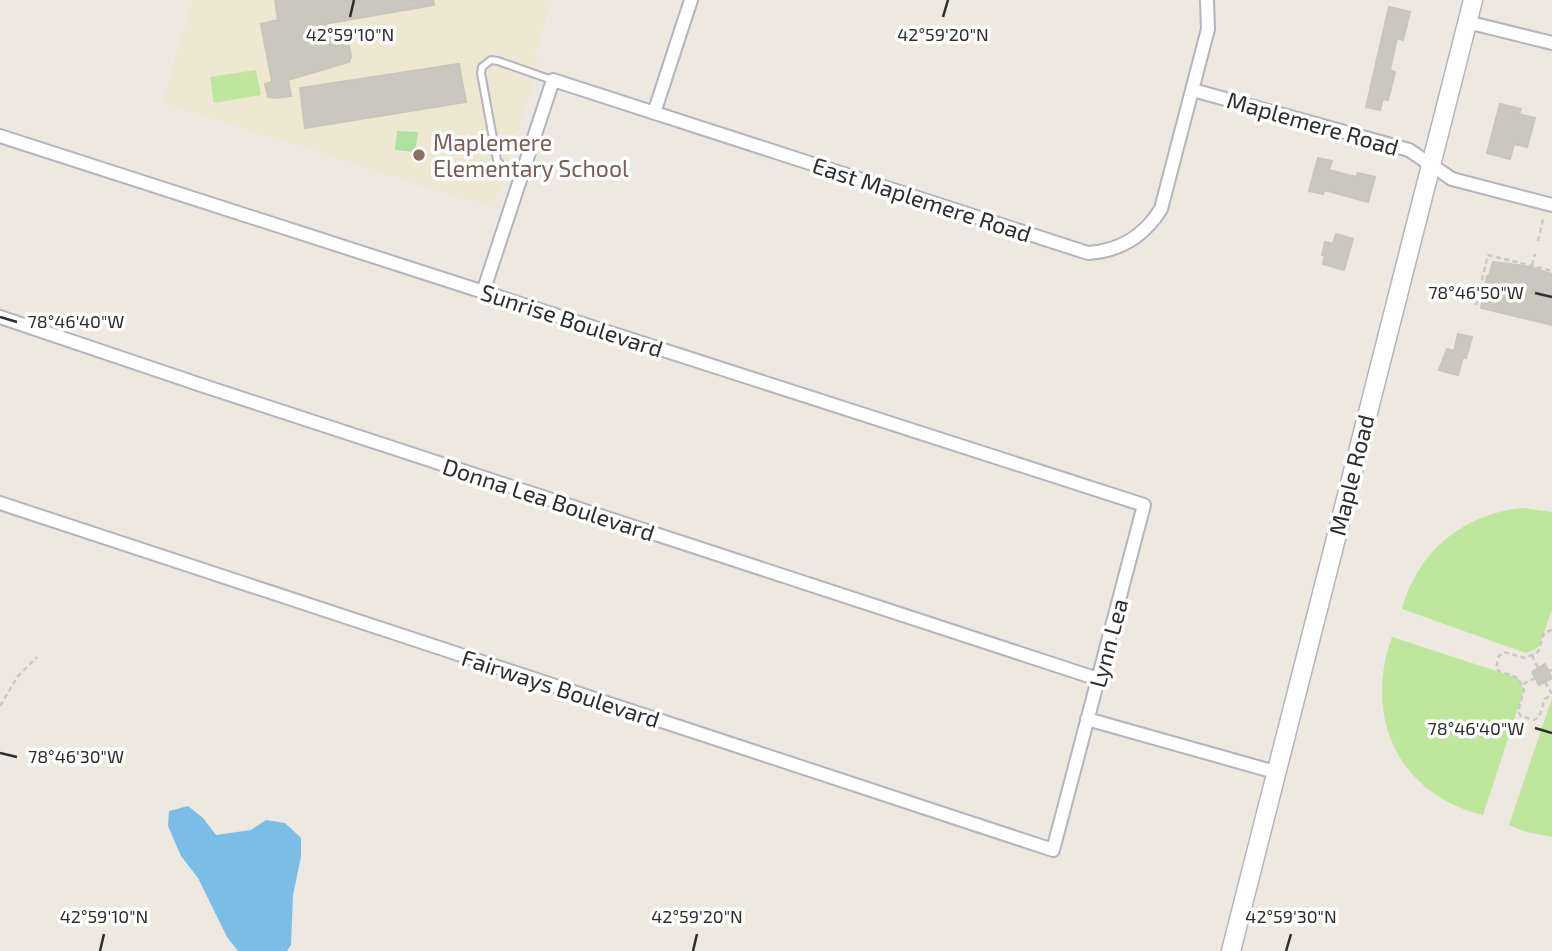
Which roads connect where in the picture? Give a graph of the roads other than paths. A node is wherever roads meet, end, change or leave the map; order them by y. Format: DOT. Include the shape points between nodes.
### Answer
graph roads {
  1 [pos="691,0"];
  2 [pos="1207,0"];
  3 [pos="1473,0"];
  4 [pos="1467,22"];
  5 [pos="1552,43"];
  6 [pos="553,80"];
  7 [pos="1193,90"];
  8 [pos="654,113"];
  9 [pos="0,136"];
  10 [pos="1430,164"];
  11 [pos="522,175"];
  12 [pos="1552,205"];
  13 [pos="483,292"];
  14 [pos="0,317"];
  15 [pos="0,503"];
  16 [pos="1144,505"];
  17 [pos="1098,679"];
  18 [pos="1087,719"];
  19 [pos="1275,772"];
  20 [pos="1072,780"];
  21 [pos="1231,951"];
  1 -- 8 [label="street"];
  2 -- 7 [label="street, East Maplemere Road" via="1208,29"];
  3 -- 4 [label="main road, Maple Road"];
  4 -- 5 [label="street"];
  4 -- 10 [label="main road, Maple Road"];
  6 -- 8 [label="street, East Maplemere Road"];
  6 -- 11 [label="street"];
  6 -- 11 [label="lane" via="498,61 482,67 497,160 504,169"];
  7 -- 8 [label="street, East Maplemere Road" via="1161,209 1131,242 1088,253"];
  7 -- 10 [label="street, Maplemere Road" via="1409,150"];
  9 -- 13 [label="street, Sunrise Boulevard"];
  10 -- 12 [label="street, Maplemere Road" via="1452,179"];
  10 -- 19 [label="main road, Maple Road"];
  11 -- 13 [label="street"];
  13 -- 16 [label="street, Sunrise Boulevard"];
  14 -- 17 [label="street, Donna Lea Boulevard"];
  15 -- 20 [label="street, Fairways Boulevard" via="1053,850"];
  16 -- 17 [label="street, Lynn Lea"];
  17 -- 18 [label="street, Lynn Lea"];
  18 -- 19 [label="street"];
  18 -- 20 [label="street, Lynn Lea"];
  19 -- 21 [label="main road, Maple Road"];
}
